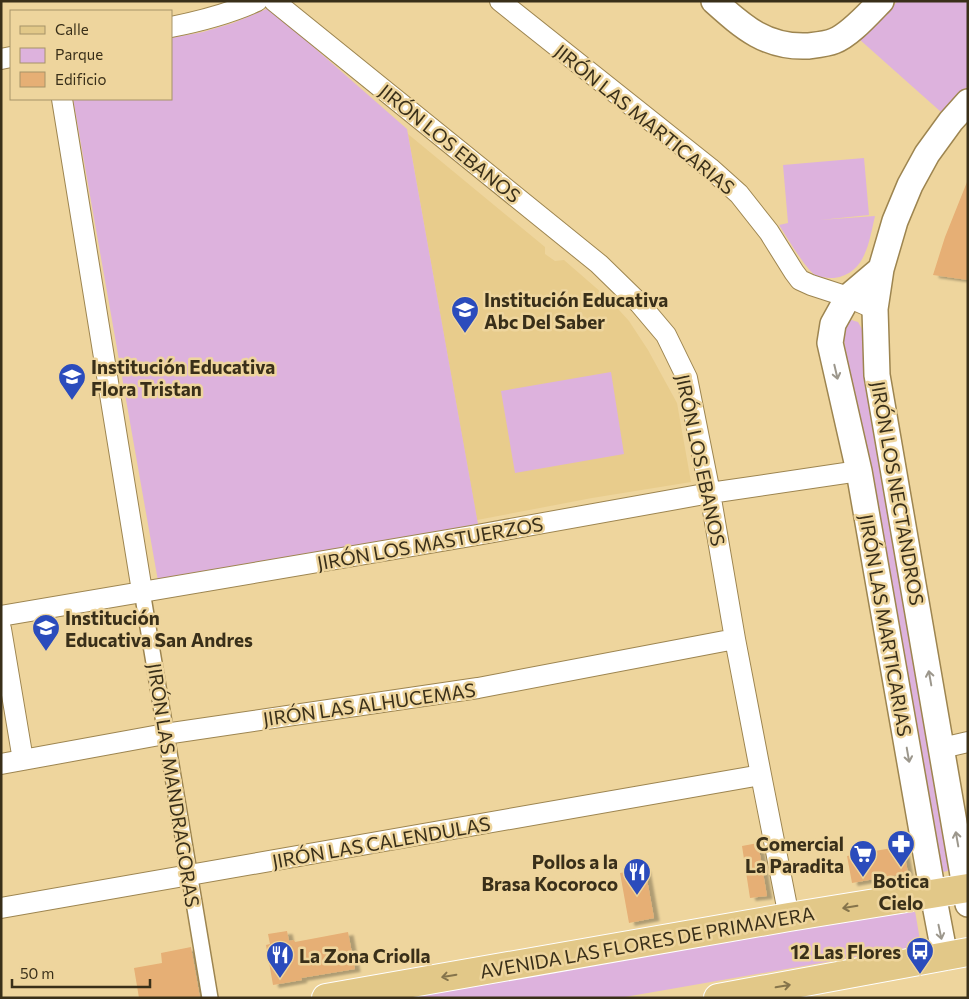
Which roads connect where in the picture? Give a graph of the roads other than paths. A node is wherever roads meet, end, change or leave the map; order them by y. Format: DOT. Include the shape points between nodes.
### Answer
graph roads {
  1 [pos="257,1"];
  2 [pos="274,1"];
  3 [pos="500,1"];
  4 [pos="714,1"];
  5 [pos="882,1"];
  6 [pos="172,27"];
  7 [pos="62,100"];
  8 [pos="968,102"];
  9 [pos="881,269"];
  10 [pos="848,297"];
  11 [pos="874,309"];
  12 [pos="859,471"];
  13 [pos="710,493"];
  14 [pos="142,592"];
  15 [pos="1,616"];
  16 [pos="1,629"];
  17 [pos="735,639"];
  18 [pos="165,734"];
  19 [pos="968,742"];
  20 [pos="942,748"];
  21 [pos="23,760"];
  22 [pos="1,764"];
  23 [pos="761,776"];
  24 [pos="189,875"];
  25 [pos="933,894"];
  26 [pos="967,894"];
  27 [pos="1,908"];
  28 [pos="789,917"];
  29 [pos="957,954"];
  30 [pos="210,998"];
  31 [pos="326,998"];
  32 [pos="718,998"];
  1 -- 6 [label="street" via="238,10"];
  2 -- 13 [label="street, JIRÓN LOS EBANOS" via="599,264 639,302 666,335 687,378"];
  3 -- 10 [label="street, JIRÓN LAS MARTICARIAS" via="739,194 800,280"];
  4 -- 5 [label="street" via="768,41 814,46 835,41"];
  7 -- 14 [label="street, JIRÓN LAS MANDRAGORAS"];
  8 -- 9 [label="street, JIRÓN LOS NECTANDROS" via="927,154 910,184"];
  9 -- 10 [label="street, JIRÓN LAS MARTICARIAS"];
  9 -- 11 [label="street, JIRÓN LOS NECTANDROS"];
  10 -- 11 [label="street, JIRÓN LAS MARTICARIAS"];
  10 -- 12 [label="street, JIRÓN LAS MARTICARIAS, one-way" via="833,324 830,343"];
  20 -- 11 [label="street, JIRÓN LOS NECTANDROS, one-way" via="877,375"];
  12 -- 13 [label="street, JIRÓN LOS MASTUERZOS"];
  12 -- 25 [label="street, JIRÓN LAS MARTICARIAS, one-way"];
  13 -- 14 [label="street, JIRÓN LOS MASTUERZOS"];
  13 -- 17 [label="street, JIRÓN LOS EBANOS"];
  14 -- 15 [label="street, JIRÓN LOS MASTUERZOS"];
  14 -- 18 [label="street, JIRÓN LAS MANDRAGORAS"];
  16 -- 21 [label="street"];
  17 -- 18 [label="street, JIRÓN LAS ALHUCEMAS" via="478,688"];
  17 -- 23 [label="street, JIRÓN LOS EBANOS"];
  18 -- 21 [label="street, JIRÓN LAS ALHUCEMAS"];
  18 -- 24 [label="street, JIRÓN LAS MANDRAGORAS"];
  19 -- 20 [label="street"];
  26 -- 20 [label="street, JIRÓN LOS NECTANDROS, one-way"];
  21 -- 22 [label="street, JIRÓN LAS ALHUCEMAS"];
  23 -- 24 [label="street, JIRÓN LAS CALENDULAS"];
  23 -- 28 [label="street, JIRÓN LOS EBANOS"];
  24 -- 27 [label="street, JIRÓN LAS CALENDULAS"];
  24 -- 30 [label="street, JIRÓN LAS MANDRAGORAS"];
  25 -- 26 [label="main road, AVENIDA LAS FLORES DE PRIMAVERA"];
  25 -- 28 [label="main road, AVENIDA LAS FLORES DE PRIMAVERA, one-way"];
  25 -- 29 [label="street, JIRÓN LAS MARTICARIAS, one-way"];
  28 -- 31 [label="main road, AVENIDA LAS FLORES DE PRIMAVERA, one-way"];
  32 -- 29 [label="main road, one-way"];
}
